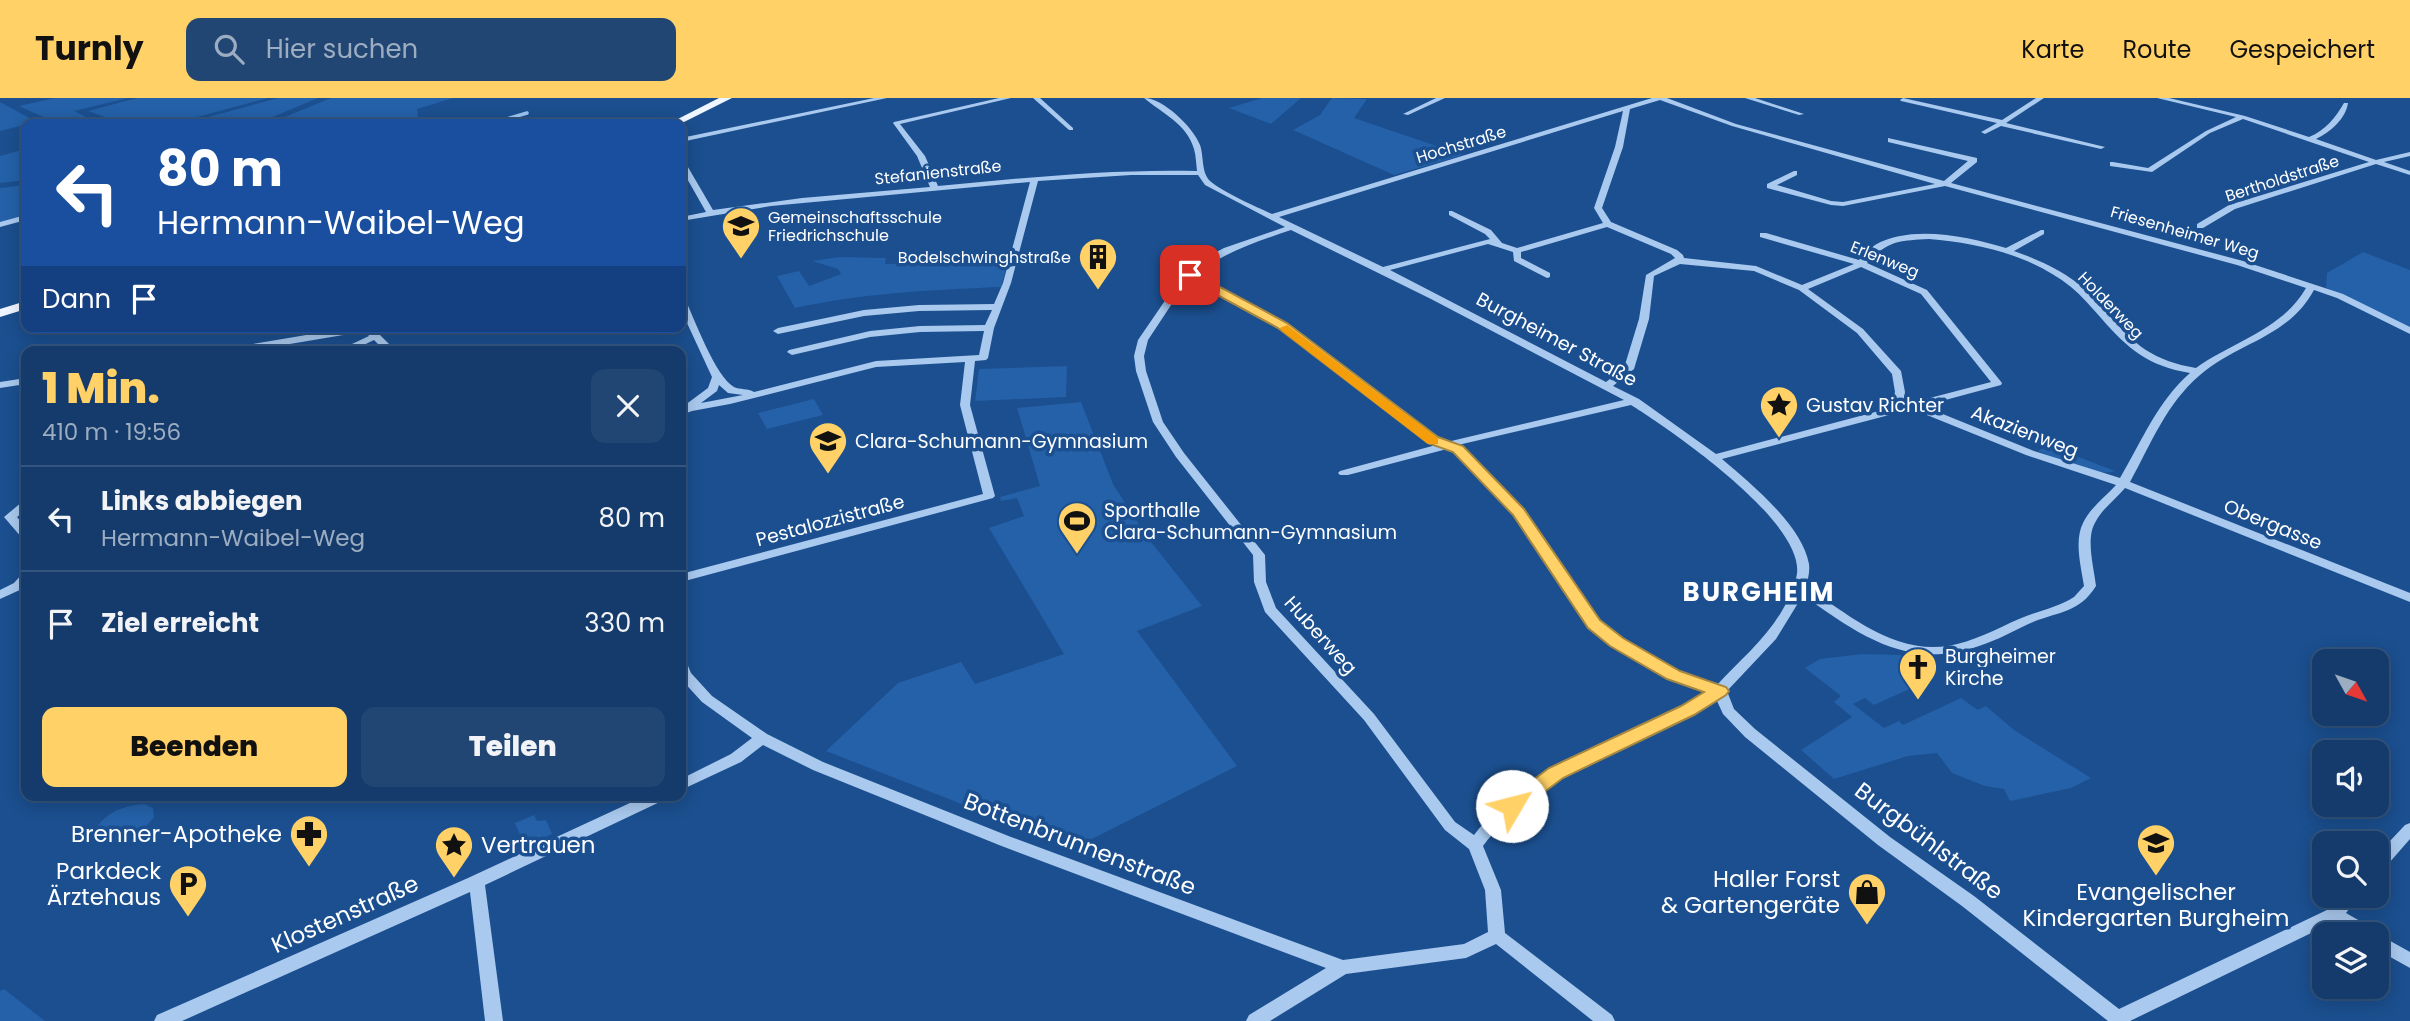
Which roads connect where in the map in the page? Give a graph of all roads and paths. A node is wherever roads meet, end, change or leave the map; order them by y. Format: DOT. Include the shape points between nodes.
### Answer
graph roads {
  1 [pos="727,98"];
  2 [pos="834,98"];
  3 [pos="884,98"];
  4 [pos="1008,98"];
  5 [pos="1036,98"];
  6 [pos="1147,98"];
  7 [pos="1443,98"];
  8 [pos="1660,98"];
  9 [pos="1748,98"];
  10 [pos="2041,98"];
  11 [pos="2160,98"];
  12 [pos="1903,100"];
  13 [pos="2346,104"];
  14 [pos="853,106"];
  15 [pos="1627,108"];
  16 [pos="1406,114"];
  17 [pos="1801,114"];
  18 [pos="2243,117"];
  19 [pos="686,119"];
  20 [pos="2001,123"];
  21 [pos="1071,129"];
  22 [pos="1985,132"];
  23 [pos="686,137"];
  24 [pos="2310,139"];
  25 [pos="1891,140"];
  26 [pos="2101,147"];
  27 [pos="2410,154"];
  28 [pos="2376,162"];
  29 [pos="2113,164"];
  30 [pos="686,171"];
  31 [pos="1200,173"];
  32 [pos="1794,173"];
  33 [pos="2410,173"];
  34 [pos="1035,178"];
  35 [pos="1945,184"];
  36 [pos="934,189"];
  37 [pos="710,212"];
  38 [pos="1452,213"];
  39 [pos="1272,217"];
  40 [pos="686,218"];
  41 [pos="21,219"];
  42 [pos="0,225"];
  43 [pos="1608,225"];
  44 [pos="2200,226"];
  45 [pos="1292,227"];
  46 [pos="2041,232"];
  47 [pos="1763,235"];
  48 [pos="1498,243"];
  49 [pos="1517,251"];
  50 [pos="2007,251"];
  51 [pos="1678,261"];
  52 [pos="1860,263"];
  53 [pos="1381,270"];
  54 [pos="1190,275"];
  55 [pos="1546,275"];
  56 [pos="2311,287"];
  57 [pos="1802,288"];
  58 [pos="21,307"];
  59 [pos="998,307"];
  60 [pos="686,312"];
  61 [pos="0,313"];
  62 [pos="989,328"];
  63 [pos="778,331"];
  64 [pos="2410,331"];
  65 [pos="351,333"];
  66 [pos="367,333"];
  67 [pos="374,333"];
  68 [pos="263,346"];
  69 [pos="348,346"];
  70 [pos="386,346"];
  71 [pos="792,352"];
  72 [pos="970,359"];
  73 [pos="2198,371"];
  74 [pos="716,377"];
  75 [pos="21,382"];
  76 [pos="1997,383"];
  77 [pos="0,385"];
  78 [pos="1608,386"];
  79 [pos="767,391"];
  80 [pos="1635,401"];
  81 [pos="1915,406"];
  82 [pos="686,409"];
  83 [pos="1900,409"];
  84 [pos="686,410"];
  85 [pos="1449,445"];
  86 [pos="1716,457"];
  87 [pos="1345,473"];
  88 [pos="2123,483"];
  89 [pos="21,507"];
  90 [pos="5,518"];
  91 [pos="21,531"];
  92 [pos="686,577"];
  93 [pos="21,582"];
  94 [pos="1798,586"];
  95 [pos="0,595"];
  96 [pos="2410,598"];
  97 [pos="686,675"];
  98 [pos="1720,691"];
  99 [pos="762,738"];
  100 [pos="686,783"];
  101 [pos="649,801"];
  102 [pos="2410,829"];
  103 [pos="1475,845"];
  104 [pos="2389,852"];
  105 [pos="477,882"];
  106 [pos="2340,908"];
  107 [pos="2335,914"];
  108 [pos="2348,922"];
  109 [pos="1497,936"];
  110 [pos="2389,948"];
  111 [pos="2410,961"];
  112 [pos="1343,967"];
  113 [pos="2120,1019"];
  114 [pos="163,1021"];
  115 [pos="494,1021"];
  116 [pos="1255,1021"];
  117 [pos="1606,1021"];
  1 -- 19 [label="main road"];
  2 -- 14 [label="street"];
  3 -- 14 [label="street"];
  4 -- 36 [label="street" via="896,123 921,156"];
  5 -- 21 [label="street"];
  6 -- 31 [label="street" via="1189,133 1197,146"];
  7 -- 16 [label="street"];
  8 -- 15 [label="street, Hochstraße"];
  8 -- 35 [label="street, Friesenheimer Weg" via="1734,125"];
  9 -- 17 [label="street"];
  10 -- 20 [label="street"];
  11 -- 18 [label="street, Bertholdstraße"];
  12 -- 20 [label="street"];
  13 -- 24 [label="street, Bertholdstraße" via="2336,121"];
  14 -- 23 [label="street"];
  15 -- 39 [label="street, Hochstraße"];
  15 -- 43 [label="street" via="1598,208"];
  18 -- 24 [label="street, Bertholdstraße"];
  18 -- 29 [label="street" via="2208,132 2149,170"];
  20 -- 22 [label="street"];
  20 -- 26 [label="street"];
  24 -- 28 [label="street, Bertholdstraße"];
  25 -- 35 [label="street, Friesenheimer Weg" via="1974,160"];
  27 -- 28 [label="street, Bertholdstraße"];
  28 -- 33 [label="street, Bertholdstraße"];
  28 -- 44 [label="street, Bertholdstraße" via="2232,206"];
  30 -- 37 [label="street"];
  31 -- 34 [label="street, Stefanienstraße"];
  31 -- 39 [label="street, Burgheimer Straße" via="1208,183"];
  32 -- 35 [label="street, Friesenheimer Weg" via="1767,187 1843,205"];
  34 -- 36 [label="street, Stefanienstraße"];
  34 -- 59 [label="street"];
  35 -- 56 [label="street, Friesenheimer Weg" via="2179,245"];
  36 -- 37 [label="street, Stefanienstraße"];
  37 -- 40 [label="street, Stefanienstraße"];
  38 -- 48 [label="street" via="1488,232"];
  39 -- 45 [label="street, Burgheimer Straße"];
  41 -- 42 [label="street"];
  43 -- 49 [label="street"];
  43 -- 51 [label="street" via="1674,252"];
  45 -- 53 [label="street, Burgheimer Straße"];
  45 -- 54 [label="street, Huberweg" via="1227,250"];
  46 -- 50 [label="street"];
  47 -- 52 [label="street, Erlenweg"];
  48 -- 49 [label="street"];
  48 -- 53 [label="street" via="1479,243"];
  49 -- 55 [label="street" via="1517,259"];
  50 -- 52 [label="street, Holderweg" via="1935,237 1906,238 1877,247"];
  50 -- 73 [label="street, Holderweg" via="2068,279 2137,352"];
  51 -- 57 [label="street" via="1756,269"];
  51 -- 78 [label="street" via="1650,275 1644,319 1629,369"];
  52 -- 57 [label="street, Holderweg"];
  52 -- 76 [label="street, Erlenweg" via="1924,292"];
  53 -- 78 [label="street, Burgheimer Straße"];
  54 -- 85 [label="street" via="1276,321 1433,440"];
  54 -- 103 [label="street, Huberweg" via="1143,340 1139,356 1158,422 1259,555 1260,582 1270,610 1369,717 1450,826"];
  56 -- 64 [label="street, Friesenheimer Weg" via="2340,296"];
  56 -- 73 [label="street" via="2304,304 2284,321"];
  57 -- 83 [label="street" via="1860,331 1897,373"];
  58 -- 61 [label="main road"];
  59 -- 62 [label="street"];
  59 -- 63 [label="street" via="864,313"];
  60 -- 74 [label="street"];
  62 -- 71 [label="street" via="870,334"];
  62 -- 72 [label="street" via="983,358"];
  65 -- 68 [label="street"];
  66 -- 69 [label="street"];
  67 -- 70 [label="street"];
  72 -- 79 [label="street" via="876,364"];
  72 -- 92 [label="street, Pestalozzistraße" via="965,405 989,496"];
  73 -- 88 [label="street" via="2159,412"];
  74 -- 79 [label="street" via="732,391"];
  74 -- 82 [label="street" via="713,389"];
  75 -- 77 [label="street"];
  76 -- 81 [label="street"];
  78 -- 80 [label="street, Burgheimer Straße"];
  79 -- 84 [label="street"];
  80 -- 85 [label="street"];
  80 -- 86 [label="street, Burgheimer Straße"];
  81 -- 83 [label="street"];
  81 -- 88 [label="street, Akazienweg" via="2030,453"];
  83 -- 86 [label="street"];
  85 -- 87 [label="street"];
  85 -- 98 [label="street" via="1518,512 1594,624 1674,675"];
  86 -- 94 [label="street, Burgheimer Straße" via="1750,488 1791,537 1803,574"];
  88 -- 94 [label="street" via="2087,525 2090,586 2077,604 2036,616 1972,645 1935,652 1888,644"];
  88 -- 96 [label="street, Obergasse"];
  89 -- 90 [label="street"];
  90 -- 91 [label="street"];
  93 -- 95 [label="street"];
  94 -- 98 [label="street, Burgheimer Straße" via="1777,629"];
  97 -- 99 [label="street, Bottenbrunnenstraße" via="707,699"];
  98 -- 103 [label="street, Burgheimer Straße" via="1688,711 1556,773 1490,823"];
  98 -- 113 [label="street, Burgbühlstraße" via="1728,711 1750,733"];
  99 -- 100 [label="street" via="736,758"];
  99 -- 112 [label="street, Bottenbrunnenstraße" via="818,766 1005,841"];
  101 -- 105 [label="street, Klostenstraße"];
  102 -- 104 [label="street"];
  103 -- 109 [label="street" via="1493,890"];
  105 -- 114 [label="street, Klostenstraße"];
  105 -- 115 [label="street"];
  106 -- 107 [label="street"];
  107 -- 108 [label="street"];
  107 -- 113 [label="street"];
  109 -- 112 [label="street, Bottenbrunnenstraße" via="1466,951"];
  109 -- 117 [label="street"];
  110 -- 111 [label="street"];
  112 -- 116 [label="street"];
}
